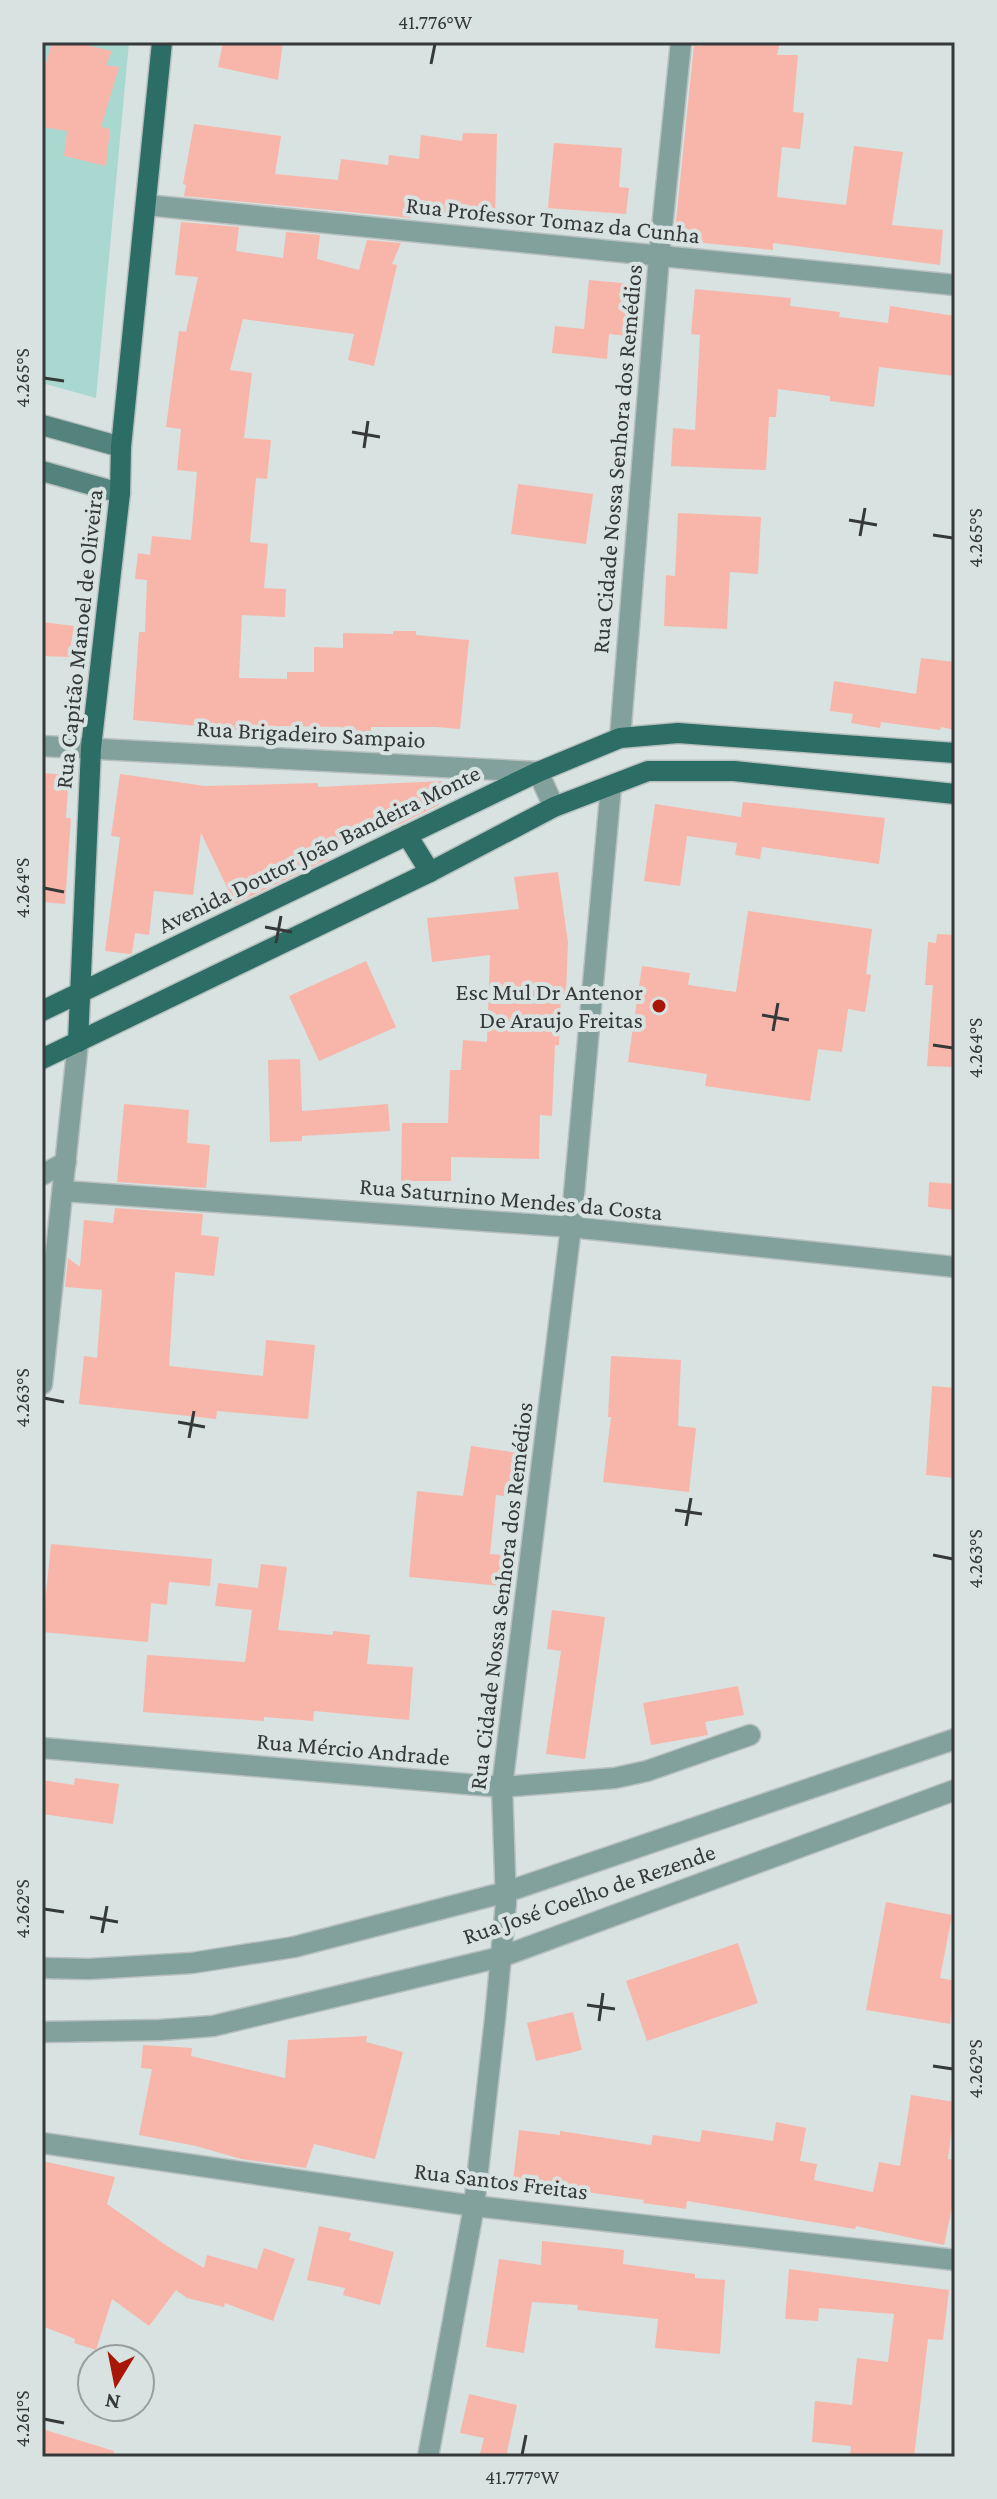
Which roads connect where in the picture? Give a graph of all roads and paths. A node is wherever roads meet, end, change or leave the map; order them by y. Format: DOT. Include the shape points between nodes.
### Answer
graph roads {
  1 [pos="162,42"];
  2 [pos="681,42"];
  3 [pos="146,205"];
  4 [pos="659,257"];
  5 [pos="955,285"];
  6 [pos="42,425"];
  7 [pos="121,447"];
  8 [pos="42,471"];
  9 [pos="120,493"];
  10 [pos="733,737"];
  11 [pos="620,738"];
  12 [pos="42,746"];
  13 [pos="91,748"];
  14 [pos="955,753"];
  15 [pos="734,771"];
  16 [pos="538,772"];
  17 [pos="611,786"];
  18 [pos="955,794"];
  19 [pos="554,807"];
  20 [pos="407,835"];
  21 [pos="430,872"];
  22 [pos="79,993"];
  23 [pos="42,1011"];
  24 [pos="78,1042"];
  25 [pos="42,1059"];
  26 [pos="66,1162"];
  27 [pos="42,1175"];
  28 [pos="63,1191"];
  29 [pos="571,1227"];
  30 [pos="955,1267"];
  31 [pos="42,1384"];
  32 [pos="750,1735"];
  33 [pos="955,1739"];
  34 [pos="42,1748"];
  35 [pos="502,1787"];
  36 [pos="955,1790"];
  37 [pos="506,1892"];
  38 [pos="501,1957"];
  39 [pos="42,1968"];
  40 [pos="42,2032"];
  41 [pos="42,2143"];
  42 [pos="474,2206"];
  43 [pos="955,2260"];
  44 [pos="428,2457"];
  1 -- 3 [label="main road, Rua Capitão Manoel de Oliveira"];
  2 -- 4 [label="street, Rua Cidade Nossa Senhora dos Remédios"];
  3 -- 4 [label="street, Rua Professor Tomaz da Cunha"];
  3 -- 7 [label="main road, Rua Capitão Manoel de Oliveira"];
  4 -- 5 [label="street, Rua Professor Tomaz da Cunha"];
  4 -- 11 [label="street, Rua Cidade Nossa Senhora dos Remédios"];
  6 -- 7 [label="street"];
  7 -- 9 [label="main road, Rua Capitão Manoel de Oliveira"];
  8 -- 9 [label="street"];
  9 -- 13 [label="main road, Rua Capitão Manoel de Oliveira"];
  10 -- 11 [label="main road, Avenida Doutor João Bandeira Monte" via="678,733"];
  10 -- 14 [label="main road, Avenida Doutor João Bandeira Monte"];
  10 -- 15 [label="main road"];
  11 -- 16 [label="main road, Avenida Doutor João Bandeira Monte"];
  12 -- 13 [label="street, Rua Brigadeiro Sampaio"];
  13 -- 16 [label="street, Rua Brigadeiro Sampaio"];
  13 -- 22 [label="main road, Rua Capitão Manoel de Oliveira"];
  15 -- 17 [label="main road" via="648,771"];
  15 -- 18 [label="main road"];
  16 -- 19 [label="street"];
  16 -- 20 [label="main road, Avenida Doutor João Bandeira Monte"];
  17 -- 19 [label="main road"];
  17 -- 29 [label="street, Rua Cidade Nossa Senhora dos Remédios"];
  19 -- 21 [label="main road"];
  20 -- 21 [label="main road"];
  20 -- 22 [label="main road, Avenida Doutor João Bandeira Monte"];
  21 -- 24 [label="main road"];
  22 -- 23 [label="main road, Avenida Doutor João Bandeira Monte"];
  22 -- 24 [label="main road, Rua Capitão Manoel de Oliveira"];
  24 -- 25 [label="main road"];
  24 -- 26 [label="street, Rua Capitão Manoel de Oliveira"];
  26 -- 27 [label="street"];
  26 -- 28 [label="street, Rua Capitão Manoel de Oliveira"];
  28 -- 29 [label="street, Rua Saturnino Mendes da Costa"];
  28 -- 31 [label="street, Rua Capitão Manoel de Oliveira"];
  29 -- 30 [label="street, Rua Saturnino Mendes da Costa"];
  29 -- 35 [label="street, Rua Cidade Nossa Senhora dos Remédios"];
  32 -- 35 [label="street, Rua Mércio Andrade" via="615,1778"];
  33 -- 37 [label="street, Rua José Coelho de Rezende"];
  34 -- 35 [label="street, Rua Mércio Andrade"];
  35 -- 37 [label="street, Rua Cidade Nossa Senhora dos Remédios"];
  36 -- 38 [label="street, Rua José Coelho de Rezende"];
  37 -- 38 [label="street, Rua Cidade Nossa Senhora dos Remédios"];
  37 -- 39 [label="street, Rua José Coelho de Rezende" via="225,1960 134,1968"];
  38 -- 40 [label="street, Rua José Coelho de Rezende" via="213,2026"];
  38 -- 42 [label="street, Rua Cidade Nossa Senhora dos Remédios"];
  41 -- 42 [label="street, Rua Santos Freitas"];
  42 -- 43 [label="street, Rua Santos Freitas"];
  42 -- 44 [label="street, Rua Cidade Nossa Senhora dos Remédios"];
}
